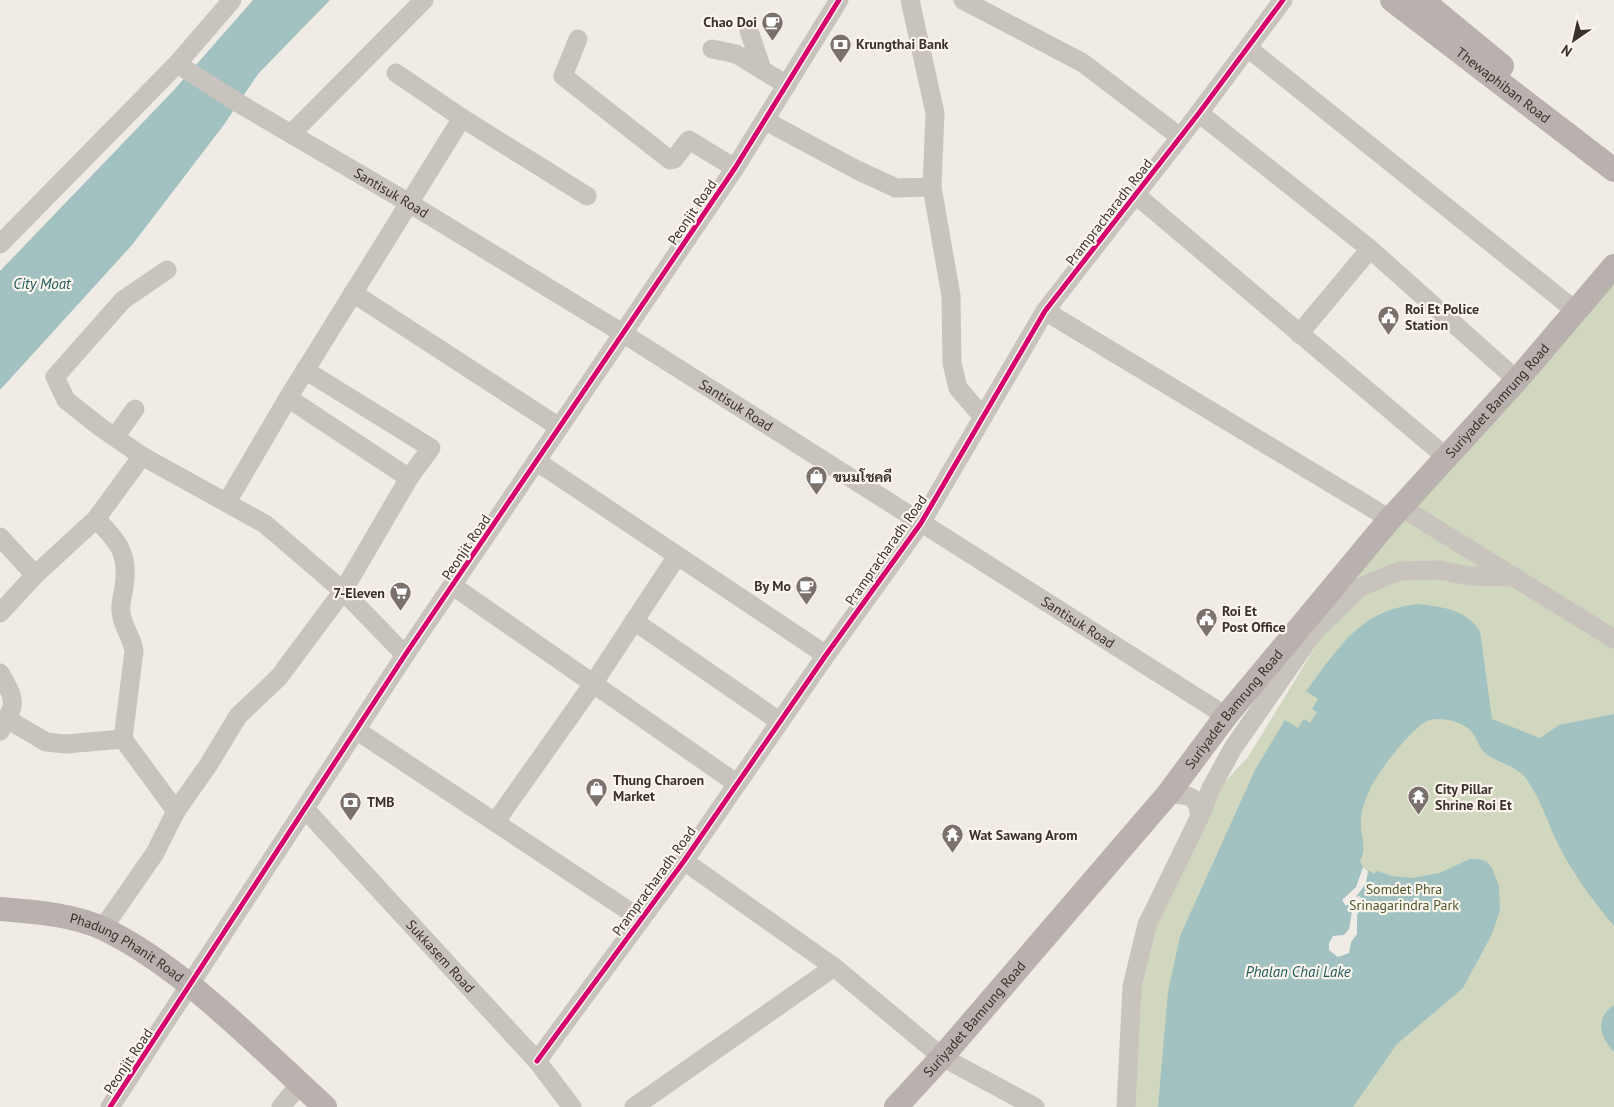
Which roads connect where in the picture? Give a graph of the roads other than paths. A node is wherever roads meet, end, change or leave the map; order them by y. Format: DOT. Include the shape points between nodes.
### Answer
graph roads {
  1 [pos="232,0"];
  2 [pos="424,0"];
  3 [pos="840,0"];
  4 [pos="910,0"];
  5 [pos="963,0"];
  6 [pos="1284,0"];
  7 [pos="1392,0"];
  8 [pos="1422,0"];
  9 [pos="749,31"];
  10 [pos="578,40"];
  11 [pos="1248,48"];
  12 [pos="712,49"];
  13 [pos="183,68"];
  14 [pos="762,69"];
  15 [pos="396,74"];
  16 [pos="787,85"];
  17 [pos="1200,113"];
  18 [pos="462,118"];
  19 [pos="766,120"];
  20 [pos="291,134"];
  21 [pos="1180,138"];
  22 [pos="1614,154"];
  23 [pos="735,168"];
  24 [pos="1614,170"];
  25 [pos="932,187"];
  26 [pos="1136,195"];
  27 [pos="587,196"];
  28 [pos="409,203"];
  29 [pos="0,244"];
  30 [pos="1370,248"];
  31 [pos="1614,266"];
  32 [pos="167,270"];
  33 [pos="353,293"];
  34 [pos="1045,311"];
  35 [pos="1576,311"];
  36 [pos="624,334"];
  37 [pos="1299,334"];
  38 [pos="305,370"];
  39 [pos="1518,380"];
  40 [pos="288,398"];
  41 [pos="135,409"];
  42 [pos="982,416"];
  43 [pos="559,427"];
  44 [pos="115,437"];
  45 [pos="142,456"];
  46 [pos="1446,457"];
  47 [pos="536,461"];
  48 [pos="409,478"];
  49 [pos="227,502"];
  50 [pos="1396,513"];
  51 [pos="96,519"];
  52 [pos="921,523"];
  53 [pos="0,537"];
  54 [pos="677,556"];
  55 [pos="35,575"];
  56 [pos="1512,577"];
  57 [pos="453,586"];
  58 [pos="343,591"];
  59 [pos="0,613"];
  60 [pos="634,621"];
  61 [pos="1614,639"];
  62 [pos="405,655"];
  63 [pos="826,655"];
  64 [pos="0,673"];
  65 [pos="593,684"];
  66 [pos="1226,716"];
  67 [pos="779,721"];
  68 [pos="4,725"];
  69 [pos="356,730"];
  70 [pos="123,739"];
  71 [pos="736,784"];
  72 [pos="1168,794"];
  73 [pos="305,809"];
  74 [pos="176,811"];
  75 [pos="1200,816"];
  76 [pos="496,821"];
  77 [pos="684,861"];
  78 [pos="0,909"];
  79 [pos="641,919"];
  80 [pos="103,928"];
  81 [pos="834,967"];
  82 [pos="191,986"];
  83 [pos="942,1057"];
  84 [pos="537,1061"];
  85 [pos="300,1084"];
  86 [pos="110,1107"];
  87 [pos="282,1107"];
  88 [pos="325,1107"];
  89 [pos="572,1107"];
  90 [pos="634,1107"];
  91 [pos="896,1107"];
  92 [pos="1033,1107"];
  93 [pos="1126,1107"];
  1 -- 13 [label="street"];
  2 -- 20 [label="street"];
  3 -- 16 [label="street, Peonjit Road"];
  4 -- 25 [label="street" via="935,113"];
  5 -- 21 [label="street" via="1083,63"];
  6 -- 11 [label="street, Prampracharadh Road"];
  7 -- 24 [label="main road, Thewaphiban Road"];
  8 -- 22 [label="main road, Thewaphiban Road"];
  9 -- 14 [label="street"];
  10 -- 23 [label="street" via="563,76 670,160 689,140"];
  11 -- 17 [label="street, Prampracharadh Road"];
  11 -- 35 [label="street"];
  12 -- 14 [label="street" via="736,54"];
  13 -- 20 [label="street, Santisuk Road"];
  13 -- 29 [label="street"];
  14 -- 16 [label="street"];
  15 -- 18 [label="street"];
  16 -- 19 [label="street, Peonjit Road"];
  17 -- 21 [label="street, Prampracharadh Road"];
  17 -- 30 [label="street"];
  18 -- 27 [label="street"];
  18 -- 28 [label="street"];
  19 -- 23 [label="street, Peonjit Road"];
  19 -- 25 [label="street" via="856,170 896,188"];
  20 -- 28 [label="street, Santisuk Road"];
  21 -- 26 [label="street, Prampracharadh Road"];
  23 -- 36 [label="street, Peonjit Road"];
  25 -- 42 [label="street" via="951,296 952,363 958,388"];
  26 -- 34 [label="street, Prampracharadh Road"];
  26 -- 37 [label="street"];
  28 -- 33 [label="street"];
  28 -- 36 [label="street, Santisuk Road"];
  30 -- 37 [label="street"];
  30 -- 39 [label="street"];
  31 -- 35 [label="main road, Suriyadet Bamrung Road"];
  32 -- 44 [label="street" via="123,300 55,377 66,400"];
  33 -- 38 [label="street"];
  33 -- 43 [label="street"];
  34 -- 42 [label="street, Prampracharadh Road"];
  34 -- 50 [label="street"];
  35 -- 39 [label="main road, Suriyadet Bamrung Road"];
  36 -- 43 [label="street, Peonjit Road"];
  36 -- 52 [label="street, Santisuk Road"];
  37 -- 46 [label="street"];
  38 -- 40 [label="street"];
  38 -- 48 [label="street" via="431,448"];
  39 -- 46 [label="main road, Suriyadet Bamrung Road"];
  40 -- 48 [label="street"];
  40 -- 49 [label="street"];
  41 -- 44 [label="street"];
  42 -- 52 [label="street, Prampracharadh Road"];
  43 -- 47 [label="street, Peonjit Road"];
  44 -- 45 [label="street"];
  45 -- 49 [label="street"];
  45 -- 51 [label="street"];
  46 -- 50 [label="main road, Suriyadet Bamrung Road"];
  47 -- 54 [label="street"];
  47 -- 57 [label="street, Peonjit Road"];
  48 -- 58 [label="street"];
  49 -- 58 [label="street" via="265,524"];
  50 -- 56 [label="street"];
  50 -- 66 [label="main road, Suriyadet Bamrung Road"];
  51 -- 55 [label="street"];
  51 -- 70 [label="street" via="117,540 127,564 120,610 132,637 134,651"];
  52 -- 63 [label="street, Prampracharadh Road"];
  52 -- 66 [label="street, Santisuk Road"];
  53 -- 55 [label="street"];
  54 -- 60 [label="street"];
  54 -- 63 [label="street"];
  55 -- 59 [label="street"];
  56 -- 61 [label="street"];
  56 -- 75 [label="street" via="1470,576 1438,570 1399,571 1360,586 1314,632 1284,674 1233,748"];
  57 -- 62 [label="street, Peonjit Road"];
  57 -- 65 [label="street"];
  58 -- 62 [label="street"];
  58 -- 74 [label="street" via="279,677 238,716"];
  60 -- 65 [label="street"];
  60 -- 67 [label="street"];
  62 -- 69 [label="street, Peonjit Road"];
  63 -- 67 [label="street, Prampracharadh Road"];
  64 -- 68 [label="street" via="12,694 13,707"];
  65 -- 71 [label="street"];
  65 -- 76 [label="street"];
  66 -- 72 [label="main road, Suriyadet Bamrung Road"];
  67 -- 71 [label="street, Prampracharadh Road"];
  68 -- 70 [label="street" via="46,742 66,744"];
  69 -- 73 [label="street, Peonjit Road"];
  69 -- 76 [label="street"];
  70 -- 74 [label="street"];
  71 -- 77 [label="street, Prampracharadh Road"];
  72 -- 75 [label="street" via="1192,796 1198,802"];
  72 -- 83 [label="main road, Suriyadet Bamrung Road"];
  73 -- 82 [label="street, Peonjit Road"];
  73 -- 84 [label="street, Sukkasem Road"];
  74 -- 80 [label="street" via="155,852"];
  75 -- 93 [label="street" via="1147,925 1132,986"];
  76 -- 79 [label="street"];
  77 -- 79 [label="street, Prampracharadh Road"];
  77 -- 81 [label="street"];
  78 -- 80 [label="main road, Phadung Phanit Road" via="54,914"];
  79 -- 84 [label="street, Prampracharadh Road"];
  80 -- 82 [label="main road, Phadung Phanit Road"];
  81 -- 83 [label="street"];
  81 -- 90 [label="street"];
  82 -- 85 [label="main road, Phadung Phanit Road"];
  82 -- 86 [label="street, Peonjit Road"];
  83 -- 91 [label="main road, Suriyadet Bamrung Road"];
  83 -- 92 [label="street"];
  84 -- 89 [label="street, Sukkasem Road"];
  85 -- 87 [label="street"];
  85 -- 88 [label="main road, Phadung Phanit Road"];
}
